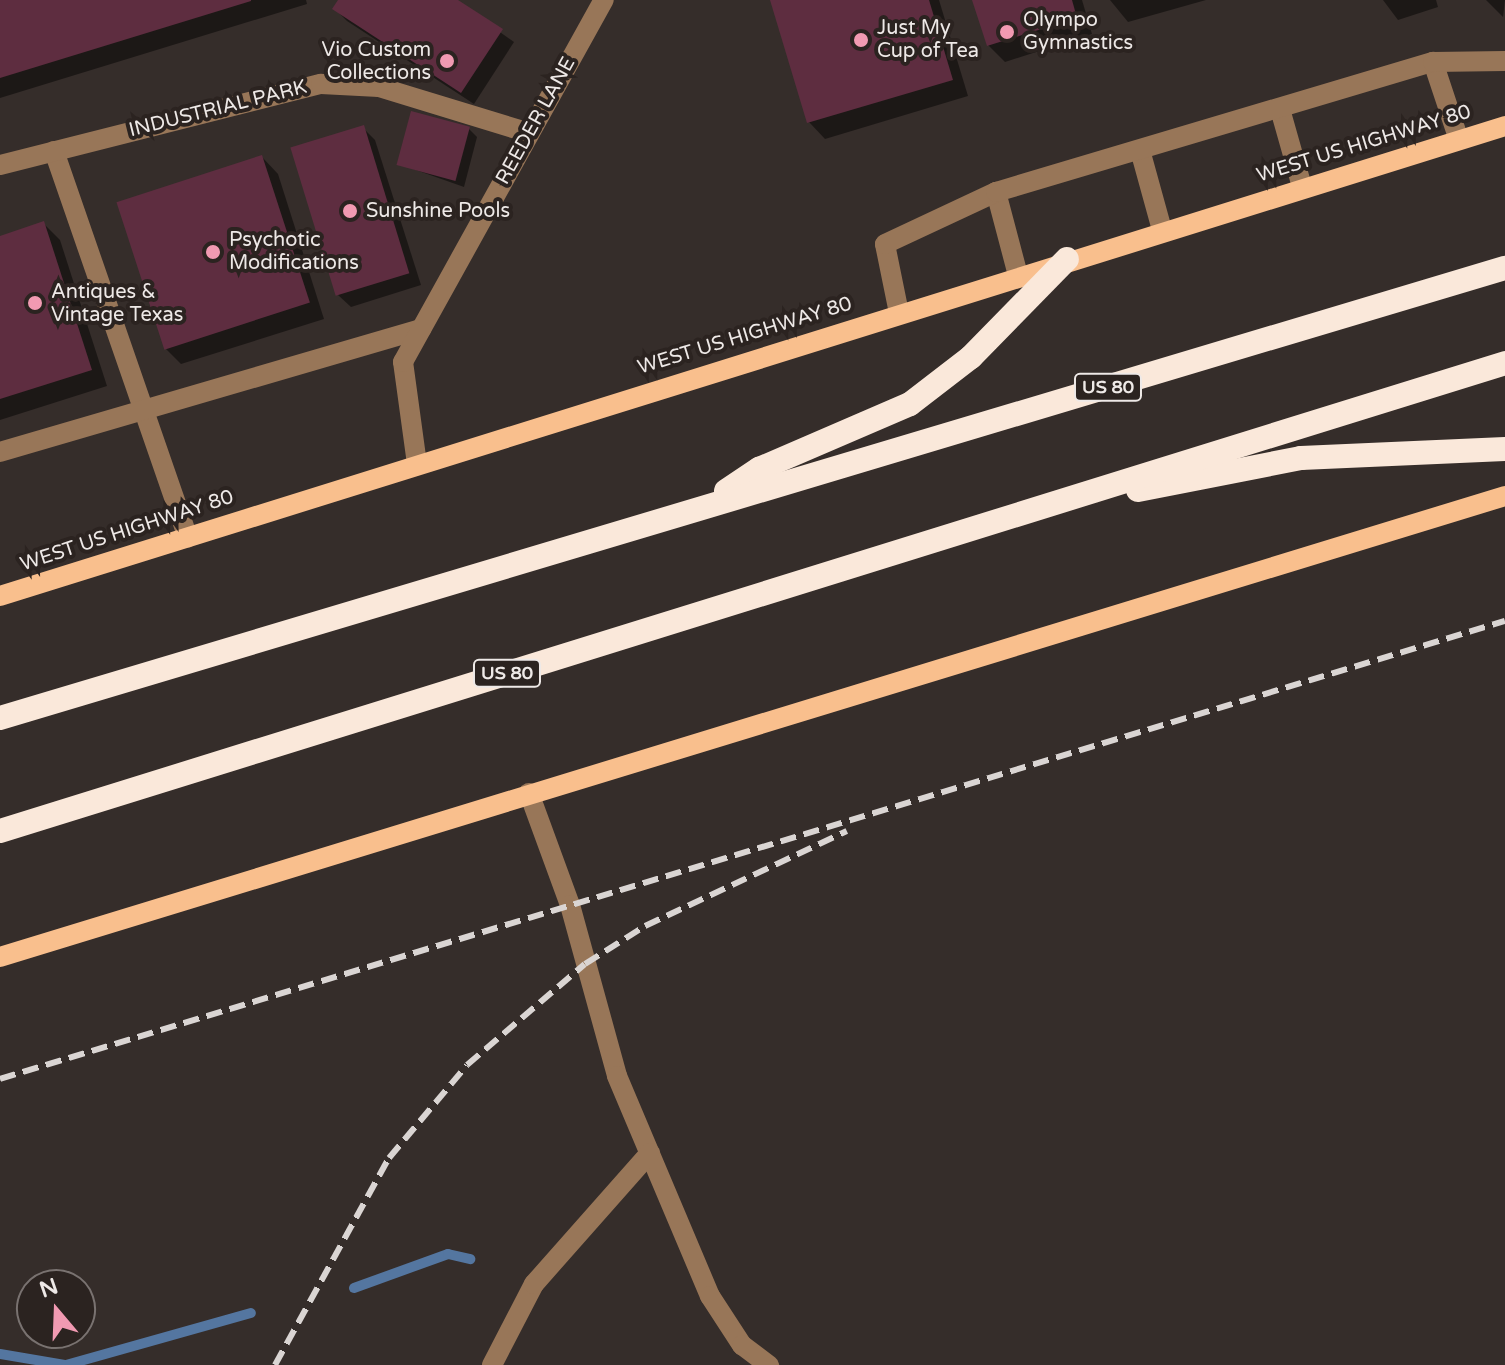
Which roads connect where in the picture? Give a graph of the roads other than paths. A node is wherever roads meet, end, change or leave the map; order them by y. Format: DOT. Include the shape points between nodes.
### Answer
graph roads {
  1 [pos="604,0"];
  2 [pos="1505,61"];
  3 [pos="1433,62"];
  4 [pos="1280,109"];
  5 [pos="1505,126"];
  6 [pos="529,133"];
  7 [pos="1459,140"];
  8 [pos="1140,150"];
  9 [pos="54,151"];
  10 [pos="0,165"];
  11 [pos="1302,187"];
  12 [pos="996,192"];
  13 [pos="1162,230"];
  14 [pos="1067,259"];
  15 [pos="1505,268"];
  16 [pos="1018,275"];
  17 [pos="899,313"];
  18 [pos="421,329"];
  19 [pos="1505,363"];
  20 [pos="147,406"];
  21 [pos="1505,449"];
  22 [pos="0,452"];
  23 [pos="417,464"];
  24 [pos="1505,496"];
  25 [pos="710,502"];
  26 [pos="1014,515"];
  27 [pos="188,537"];
  28 [pos="0,596"];
  29 [pos="0,718"];
  30 [pos="529,793"];
  31 [pos="0,831"];
  32 [pos="0,957"];
  33 [pos="650,1153"];
  34 [pos="742,1355"];
  35 [pos="492,1365"];
  36 [pos="769,1365"];
  1 -- 6 [label="street, REEDER LANE"];
  2 -- 3 [label="street"];
  3 -- 4 [label="street"];
  3 -- 7 [label="street"];
  4 -- 8 [label="street"];
  4 -- 11 [label="street"];
  5 -- 7 [label="main road, WEST US HIGHWAY 80"];
  6 -- 9 [label="street, INDUSTRIAL PARK" via="379,87 321,84"];
  6 -- 18 [label="street, REEDER LANE"];
  7 -- 11 [label="main road, WEST US HIGHWAY 80"];
  8 -- 12 [label="street"];
  8 -- 13 [label="street"];
  9 -- 10 [label="street, INDUSTRIAL PARK"];
  9 -- 20 [label="street"];
  11 -- 13 [label="main road, WEST US HIGHWAY 80"];
  12 -- 16 [label="street"];
  12 -- 17 [label="street" via="885,244"];
  13 -- 14 [label="main road, WEST US HIGHWAY 80"];
  14 -- 16 [label="main road, WEST US HIGHWAY 80"];
  14 -- 25 [label="highway" via="971,357 910,404 759,469"];
  15 -- 25 [label="highway, US 80"];
  16 -- 17 [label="main road, WEST US HIGHWAY 80"];
  17 -- 23 [label="main road, WEST US HIGHWAY 80"];
  18 -- 20 [label="street"];
  18 -- 23 [label="street, REEDER LANE" via="403,362"];
  19 -- 26 [label="highway, US 80"];
  20 -- 22 [label="street"];
  20 -- 27 [label="street"];
  21 -- 26 [label="highway" via="1301,458"];
  23 -- 27 [label="main road, WEST US HIGHWAY 80"];
  24 -- 30 [label="main road"];
  25 -- 29 [label="highway, US 80"];
  26 -- 31 [label="highway, US 80"];
  27 -- 28 [label="main road, WEST US HIGHWAY 80"];
  30 -- 32 [label="main road"];
  30 -- 33 [label="street" via="570,905 617,1076"];
  33 -- 34 [label="street" via="710,1296"];
  33 -- 35 [label="street" via="534,1284"];
  34 -- 36 [label="street"];
}
